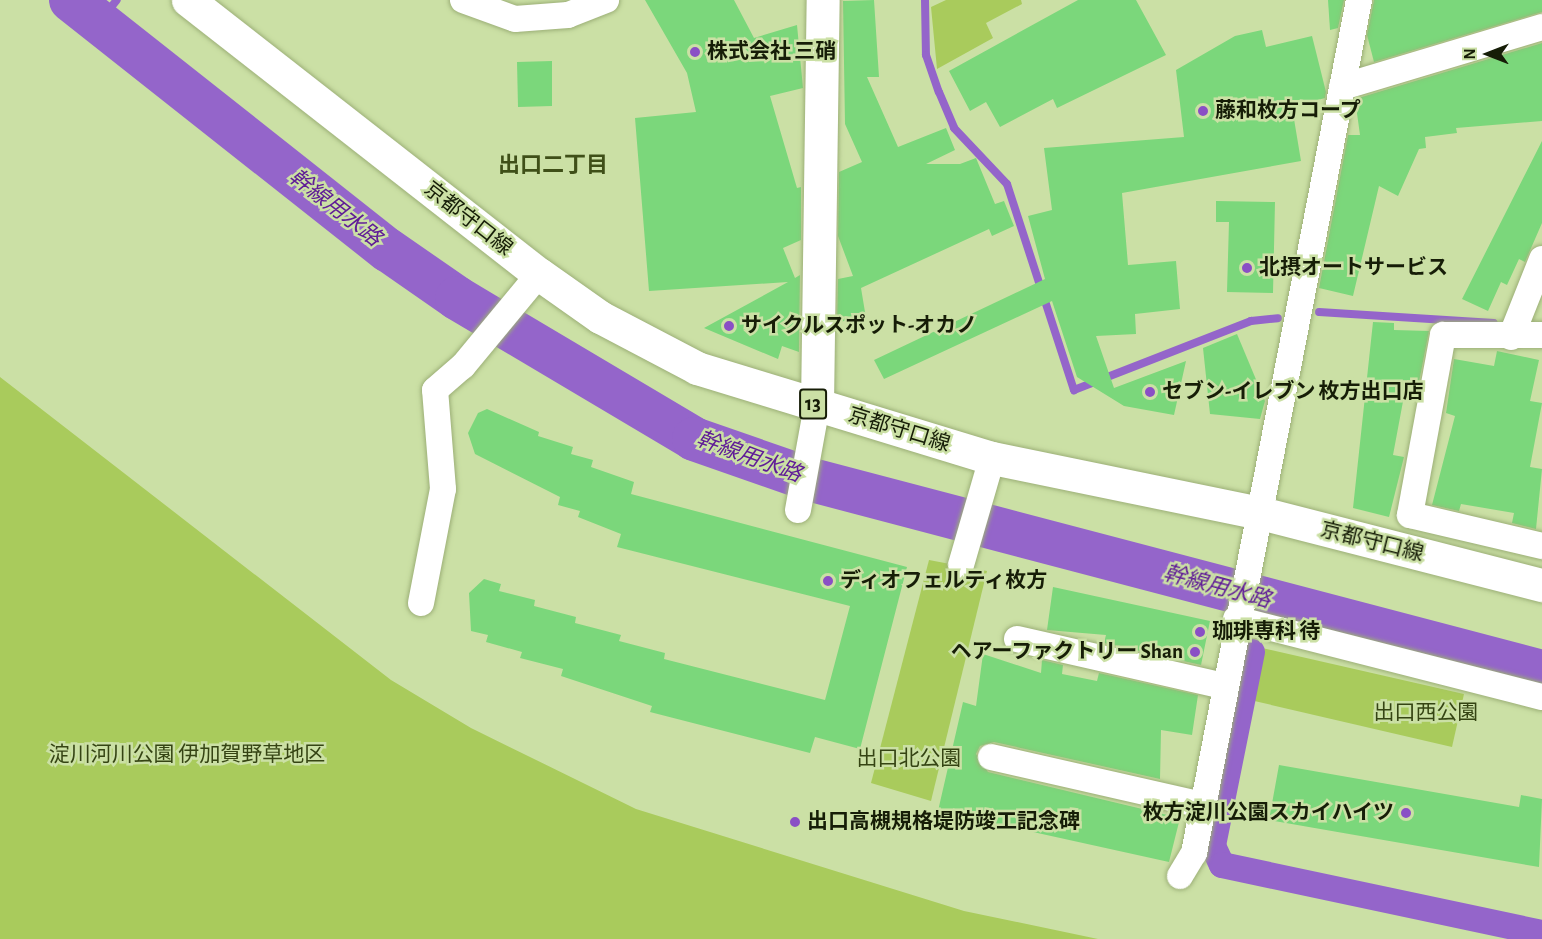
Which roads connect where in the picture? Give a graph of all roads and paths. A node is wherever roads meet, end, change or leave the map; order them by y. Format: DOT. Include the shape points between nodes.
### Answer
graph roads {
  1 [pos="188,0"];
  2 [pos="463,0"];
  3 [pos="606,0"];
  4 [pos="823,0"];
  5 [pos="1365,2"];
  6 [pos="1542,27"];
  7 [pos="1342,87"];
  8 [pos="1542,259"];
  9 [pos="533,280"];
  10 [pos="1542,336"];
  11 [pos="1511,337"];
  12 [pos="818,412"];
  13 [pos="991,465"];
  14 [pos="798,510"];
  15 [pos="1257,527"];
  16 [pos="1542,546"];
  17 [pos="961,565"];
  18 [pos="1542,585"];
  19 [pos="421,603"];
  20 [pos="1236,619"];
  21 [pos="1017,639"];
  22 [pos="1224,686"];
  23 [pos="1542,697"];
  24 [pos="991,757"];
  25 [pos="1203,805"];
  26 [pos="1180,876"];
  1 -- 9 [label="main road, 京都守口線 / 13"];
  2 -- 3 [label="street" via="515,19 568,15"];
  4 -- 12 [label="main road"];
  5 -- 7 [label="street"];
  6 -- 7 [label="street"];
  7 -- 15 [label="street"];
  8 -- 11 [label="street"];
  9 -- 12 [label="main road, 京都守口線 / 13" via="697,368"];
  9 -- 19 [label="street" via="463,366 435,390 443,489"];
  10 -- 11 [label="street"];
  11 -- 16 [label="street" via="1443,335 1410,515"];
  12 -- 13 [label="main road, 京都守口線 / 13"];
  12 -- 14 [label="street"];
  13 -- 15 [label="main road, 京都守口線 / 13"];
  13 -- 17 [label="street"];
  15 -- 18 [label="main road, 京都守口線 / 13"];
  15 -- 20 [label="street"];
  20 -- 22 [label="street"];
  20 -- 23 [label="street"];
  21 -- 22 [label="street"];
  22 -- 25 [label="street"];
  24 -- 25 [label="street"];
  25 -- 26 [label="street" via="1194,853"];
}
